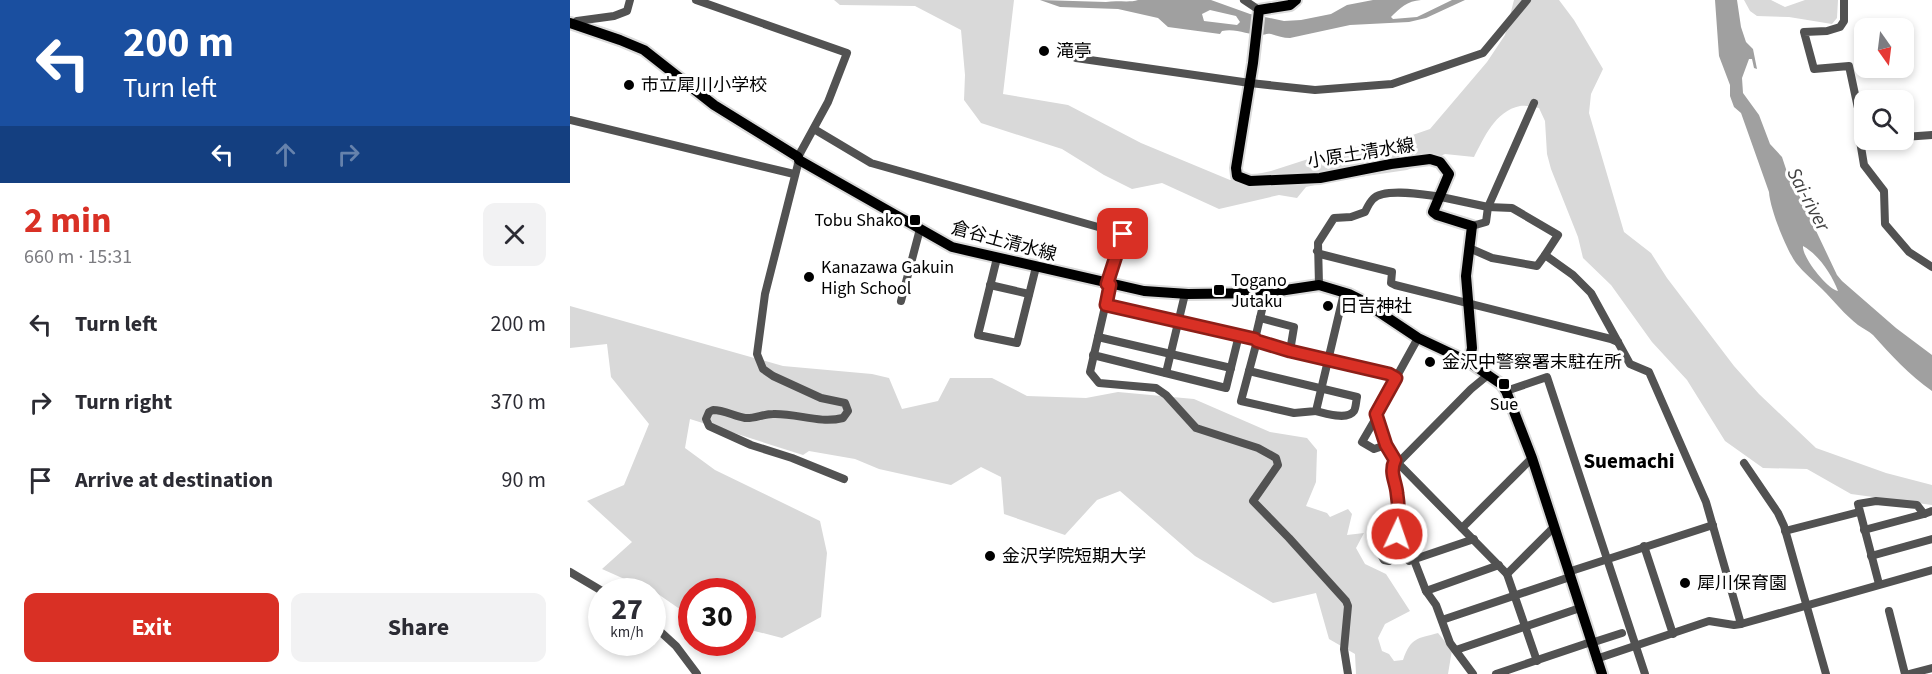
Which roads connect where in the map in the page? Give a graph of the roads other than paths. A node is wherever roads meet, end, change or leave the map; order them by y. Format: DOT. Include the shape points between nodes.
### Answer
graph roads {
  1 [pos="630,0"];
  2 [pos="696,0"];
  3 [pos="1244,0"];
  4 [pos="1296,0"];
  5 [pos="1527,0"];
  6 [pos="1844,0"];
  7 [pos="1258,11"];
  8 [pos="571,23"];
  9 [pos="1076,58"];
  10 [pos="1250,83"];
  11 [pos="1854,90"];
  12 [pos="1534,103"];
  13 [pos="570,120"];
  14 [pos="814,129"];
  15 [pos="1932,135"];
  16 [pos="1914,136"];
  17 [pos="1862,150"];
  18 [pos="798,158"];
  19 [pos="794,174"];
  20 [pos="1439,199"];
  21 [pos="1488,207"];
  22 [pos="1472,226"];
  23 [pos="920,229"];
  24 [pos="1469,248"];
  25 [pos="1317,251"];
  26 [pos="1545,255"];
  27 [pos="997,258"];
  28 [pos="1036,267"];
  29 [pos="1932,267"];
  30 [pos="1109,284"];
  31 [pos="990,285"];
  32 [pos="1320,285"];
  33 [pos="1266,293"];
  34 [pos="1344,293"];
  35 [pos="1029,294"];
  36 [pos="1185,294"];
  37 [pos="901,301"];
  38 [pos="1468,304"];
  39 [pos="1106,305"];
  40 [pos="1260,318"];
  41 [pos="1178,322"];
  42 [pos="1239,335"];
  43 [pos="1098,337"];
  44 [pos="1418,338"];
  45 [pos="1256,340"];
  46 [pos="1618,342"];
  47 [pos="1290,351"];
  48 [pos="1170,354"];
  49 [pos="1093,356"];
  50 [pos="1328,360"];
  51 [pos="1469,362"];
  52 [pos="1231,368"];
  53 [pos="1249,371"];
  54 [pos="1166,373"];
  55 [pos="1488,375"];
  56 [pos="1396,378"];
  57 [pos="1321,388"];
  58 [pos="1506,391"];
  59 [pos="1316,411"];
  60 [pos="1376,414"];
  61 [pos="1386,445"];
  62 [pos="1532,458"];
  63 [pos="1396,462"];
  64 [pos="1744,463"];
  65 [pos="844,479"];
  66 [pos="1859,512"];
  67 [pos="1928,512"];
  68 [pos="1713,525"];
  69 [pos="1554,526"];
  70 [pos="1462,528"];
  71 [pos="1864,530"];
  72 [pos="1785,531"];
  73 [pos="1474,539"];
  74 [pos="1932,539"];
  75 [pos="1644,546"];
  76 [pos="1871,556"];
  77 [pos="1608,559"];
  78 [pos="1414,560"];
  79 [pos="1499,565"];
  80 [pos="1932,570"];
  81 [pos="570,572"];
  82 [pos="1507,574"];
  83 [pos="1569,574"];
  84 [pos="588,583"];
  85 [pos="1879,584"];
  86 [pos="1426,591"];
  87 [pos="1513,595"];
  88 [pos="1807,604"];
  89 [pos="1580,608"];
  90 [pos="1889,610"];
  91 [pos="1442,620"];
  92 [pos="1741,624"];
  93 [pos="1524,627"];
  94 [pos="1622,633"];
  95 [pos="1673,634"];
  96 [pos="666,637"];
  97 [pos="1591,643"];
  98 [pos="1636,645"];
  99 [pos="1456,650"];
  100 [pos="1596,659"];
  101 [pos="1537,661"];
  102 [pos="1932,668"];
  103 [pos="697,674"];
  104 [pos="1348,674"];
  105 [pos="1473,674"];
  106 [pos="1496,674"];
  107 [pos="1602,674"];
  108 [pos="1646,674"];
  109 [pos="1826,674"];
  110 [pos="1907,674"];
  1 -- 8 [label="street" via="627,10 614,16"];
  2 -- 14 [label="street" via="847,53"];
  3 -- 7 [label="street"];
  4 -- 7 [label="main road" via="1290,5"];
  5 -- 10 [label="street" via="1483,53 1404,81 1328,90"];
  6 -- 11 [label="street" via="1844,21 1840,27 1804,32 1814,69 1849,66"];
  7 -- 10 [label="main road, 小原土清水線"];
  8 -- 18 [label="main road, 倉谷土清水線" via="644,50 714,105"];
  9 -- 10 [label="street"];
  10 -- 20 [label="main road, 小原土清水線" via="1237,176 1251,181 1320,178 1430,159 1440,162 1449,174"];
  12 -- 21 [label="street"];
  13 -- 19 [label="street"];
  14 -- 18 [label="street"];
  14 -- 30 [label="street" via="871,163 1123,234"];
  15 -- 16 [label="street"];
  17 -- 29 [label="street" via="1864,165 1884,191 1885,224 1909,252"];
  18 -- 19 [label="street"];
  18 -- 23 [label="main road, 倉谷土清水線"];
  19 -- 65 [label="street" via="765,294 757,354 763,369 773,376 821,398 841,401 848,411 843,418 825,420 780,414 752,418 713,410 706,419 709,426 751,445"];
  20 -- 21 [label="street"];
  20 -- 22 [label="main road" via="1433,212"];
  20 -- 25 [label="street" via="1412,192 1379,195 1365,212 1335,218"];
  21 -- 22 [label="street" via="1486,222"];
  21 -- 26 [label="street" via="1512,208 1558,235"];
  22 -- 24 [label="main road"];
  23 -- 27 [label="main road, 倉谷土清水線" via="952,247"];
  23 -- 37 [label="street"];
  24 -- 26 [label="street" via="1532,267"];
  24 -- 38 [label="main road"];
  25 -- 32 [label="street"];
  25 -- 38 [label="street" via="1392,272 1391,283 1395,285"];
  26 -- 46 [label="street" via="1591,293"];
  27 -- 28 [label="main road, 倉谷土清水線"];
  27 -- 31 [label="street"];
  28 -- 30 [label="main road, 倉谷土清水線"];
  28 -- 35 [label="street"];
  30 -- 36 [label="main road, 倉谷土清水線"];
  30 -- 39 [label="street"];
  31 -- 35 [label="street"];
  31 -- 35 [label="street" via="978,335 1017,343"];
  32 -- 33 [label="main road, 倉谷土清水線"];
  32 -- 34 [label="main road, 倉谷土清水線"];
  33 -- 36 [label="main road, 倉谷土清水線"];
  33 -- 40 [label="street"];
  34 -- 44 [label="main road, 倉谷土清水線"];
  34 -- 50 [label="street"];
  36 -- 41 [label="street"];
  38 -- 46 [label="street"];
  38 -- 51 [label="main road" via="1472,348"];
  39 -- 41 [label="street"];
  39 -- 43 [label="street"];
  40 -- 45 [label="street"];
  40 -- 47 [label="street" via="1294,327"];
  41 -- 42 [label="street"];
  41 -- 48 [label="street"];
  42 -- 45 [label="street"];
  42 -- 52 [label="street"];
  43 -- 48 [label="street"];
  43 -- 49 [label="street"];
  44 -- 51 [label="main road, 倉谷土清水線"];
  44 -- 56 [label="street"];
  45 -- 47 [label="street"];
  45 -- 53 [label="street"];
  46 -- 68 [label="street" via="1630,364 1649,372"];
  47 -- 50 [label="street"];
  48 -- 52 [label="street"];
  48 -- 54 [label="street"];
  49 -- 54 [label="street"];
  49 -- 104 [label="street" via="1090,372 1100,382 1156,388 1196,428 1258,448 1276,458 1278,465 1253,501 1346,601 1344,649"];
  50 -- 56 [label="street"];
  50 -- 57 [label="street"];
  51 -- 55 [label="main road"];
  52 -- 54 [label="street" via="1226,388"];
  53 -- 57 [label="street"];
  53 -- 59 [label="street" via="1241,401 1294,413"];
  55 -- 58 [label="main road"];
  55 -- 63 [label="street"];
  56 -- 60 [label="street"];
  57 -- 59 [label="street"];
  57 -- 59 [label="street" via="1357,397 1354,411 1348,416"];
  58 -- 62 [label="main road"];
  58 -- 77 [label="street" via="1547,377"];
  60 -- 61 [label="street"];
  60 -- 61 [label="street" via="1362,442 1374,448"];
  61 -- 63 [label="street"];
  62 -- 69 [label="main road"];
  62 -- 70 [label="street"];
  63 -- 70 [label="street"];
  63 -- 78 [label="street" via="1392,473 1397,490 1397,534 1378,550 1384,560 1389,561 1402,551 1409,561"];
  64 -- 72 [label="street" via="1778,513"];
  66 -- 67 [label="street" via="1858,504 1876,501 1917,505"];
  66 -- 71 [label="street"];
  66 -- 72 [label="street"];
  67 -- 71 [label="street"];
  68 -- 75 [label="street"];
  68 -- 92 [label="street"];
  69 -- 82 [label="street"];
  69 -- 83 [label="main road"];
  70 -- 73 [label="street"];
  71 -- 76 [label="street"];
  72 -- 88 [label="street"];
  73 -- 78 [label="street"];
  73 -- 79 [label="street"];
  74 -- 76 [label="street"];
  75 -- 77 [label="street"];
  75 -- 95 [label="street"];
  76 -- 85 [label="street"];
  77 -- 83 [label="street"];
  77 -- 98 [label="street"];
  78 -- 86 [label="street"];
  79 -- 82 [label="street"];
  79 -- 86 [label="street"];
  80 -- 85 [label="street"];
  81 -- 84 [label="street"];
  82 -- 87 [label="street"];
  83 -- 87 [label="street"];
  83 -- 89 [label="main road"];
  85 -- 88 [label="street"];
  86 -- 91 [label="street"];
  87 -- 91 [label="street"];
  87 -- 93 [label="street"];
  88 -- 92 [label="street"];
  88 -- 109 [label="street"];
  89 -- 93 [label="street"];
  89 -- 97 [label="main road"];
  90 -- 110 [label="street"];
  91 -- 99 [label="street"];
  92 -- 95 [label="street" via="1710,621"];
  93 -- 99 [label="street"];
  93 -- 101 [label="street"];
  94 -- 97 [label="street"];
  95 -- 98 [label="street"];
  96 -- 103 [label="street"];
  97 -- 100 [label="main road"];
  97 -- 101 [label="street"];
  98 -- 100 [label="street"];
  98 -- 108 [label="street"];
  99 -- 105 [label="street"];
  100 -- 107 [label="main road"];
  101 -- 106 [label="street"];
  102 -- 110 [label="street"];
}
